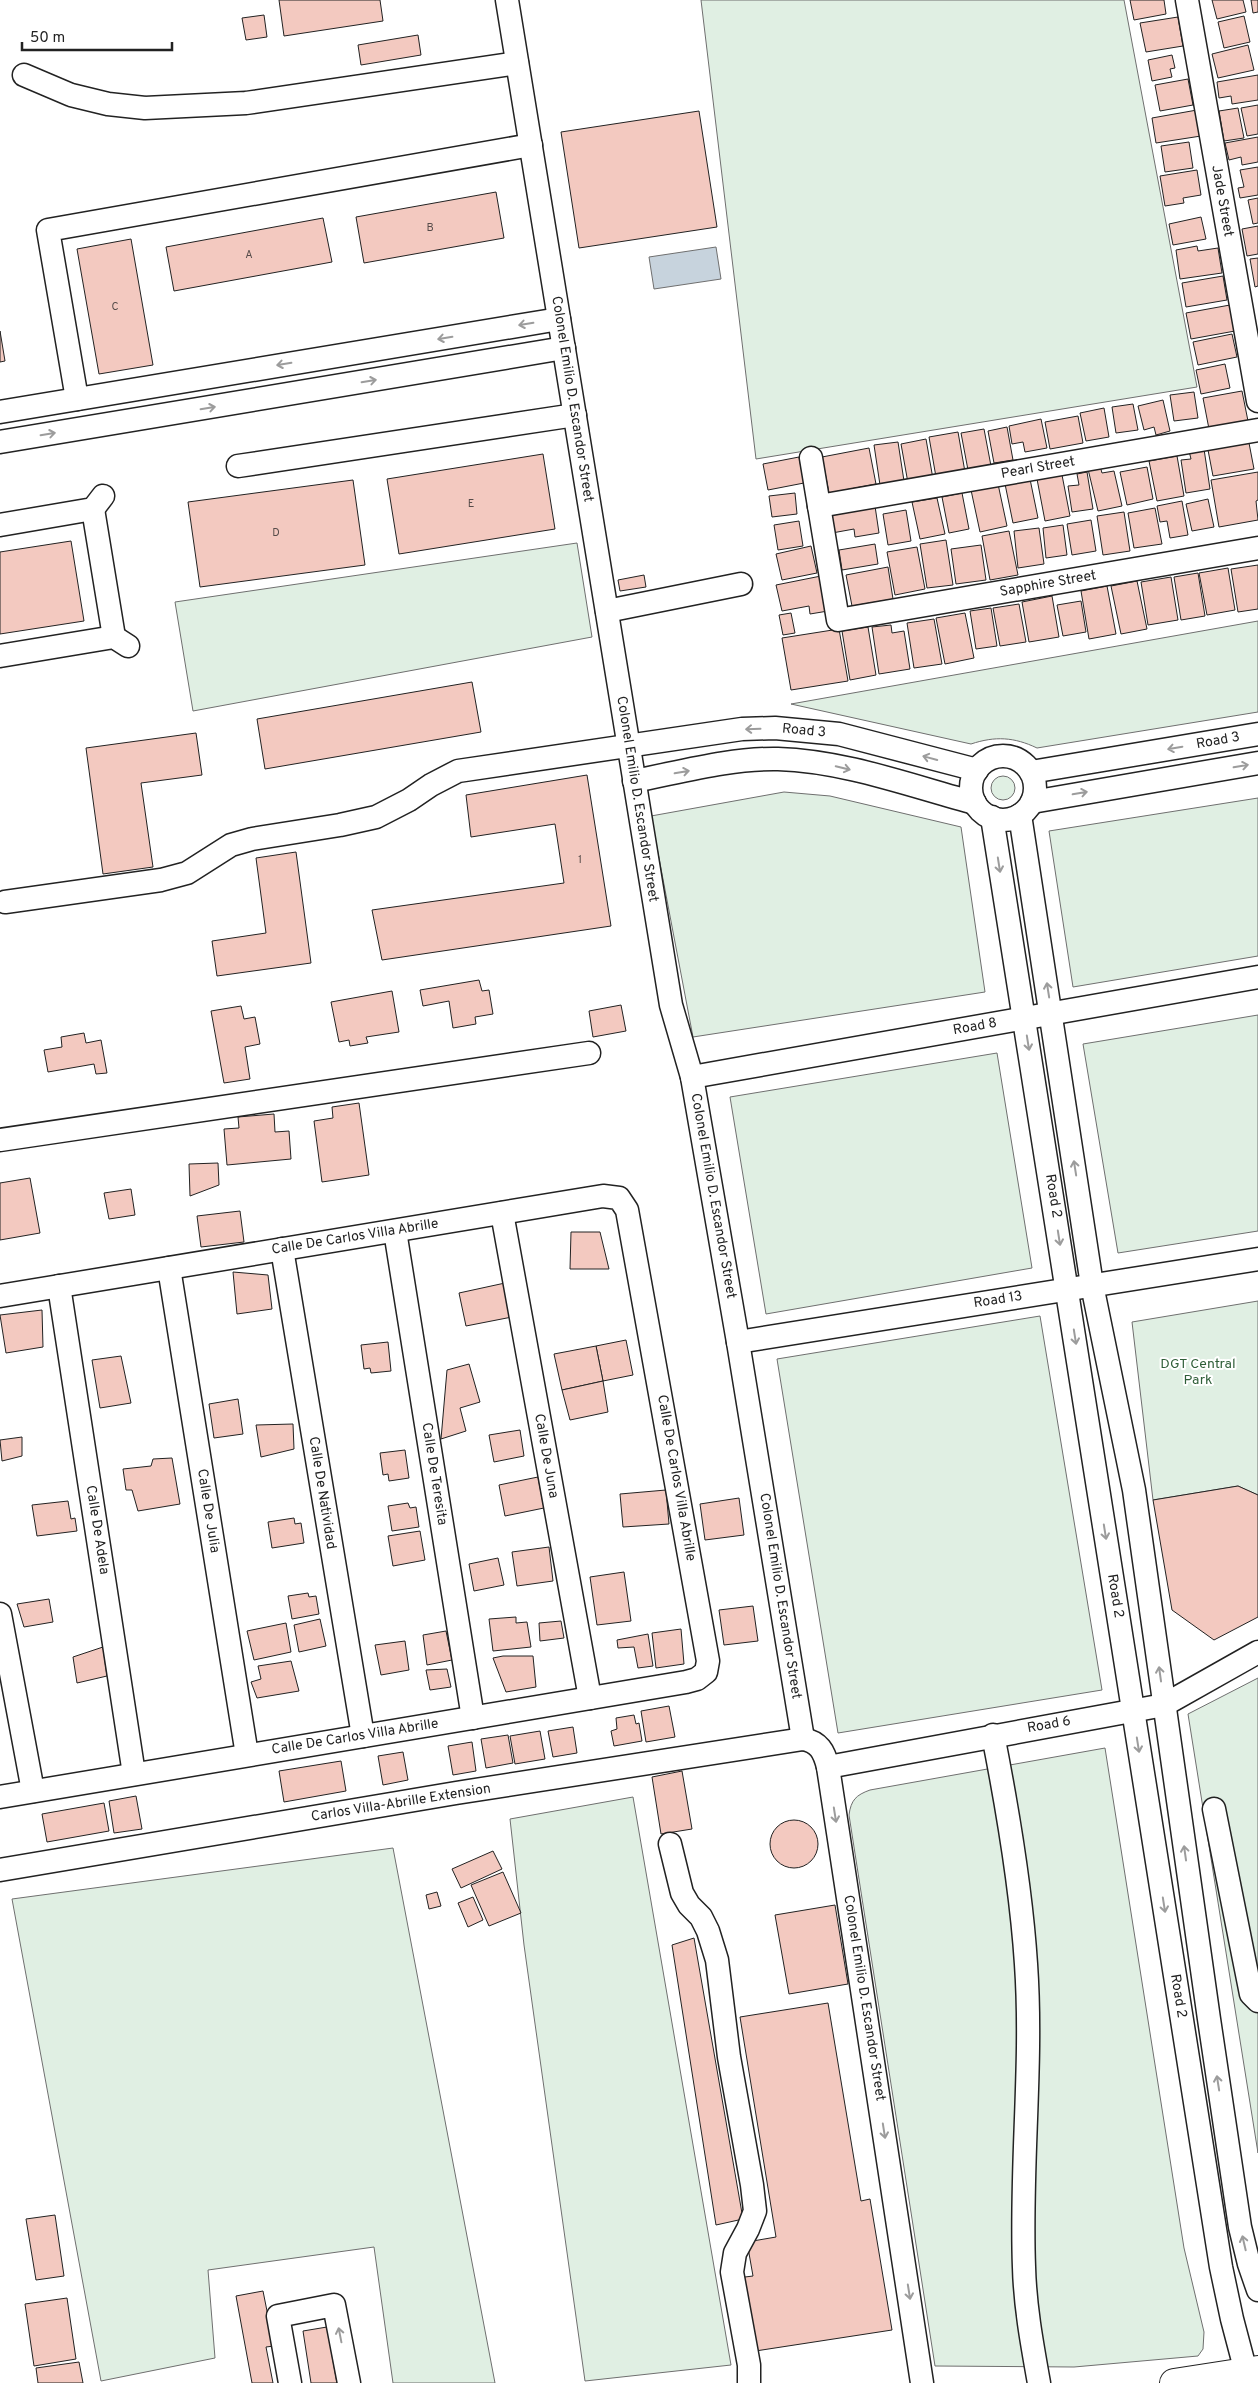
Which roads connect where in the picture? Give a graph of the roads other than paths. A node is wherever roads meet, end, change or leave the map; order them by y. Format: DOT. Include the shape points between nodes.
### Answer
graph roads {
  1 [pos="507,0"];
  2 [pos="1187,0"];
  3 [pos="517,64"];
  4 [pos="24,75"];
  5 [pos="531,145"];
  6 [pos="559,319"];
  7 [pos="564,348"];
  8 [pos="129,390"];
  9 [pos="77,399"];
  10 [pos="1258,401"];
  11 [pos="0,412"];
  12 [pos="575,415"];
  13 [pos="134,420"];
  14 [pos="1258,430"];
  15 [pos="0,442"];
  16 [pos="811,458"];
  17 [pos="238,466"];
  18 [pos="819,506"];
  19 [pos="0,524"];
  20 [pos="1258,548"];
  21 [pos="741,584"];
  22 [pos="607,611"];
  23 [pos="0,656"];
  24 [pos="1258,734"];
  25 [pos="628,747"];
  26 [pos="1258,763"];
  27 [pos="977,770"];
  28 [pos="1031,772"];
  29 [pos="634,781"];
  30 [pos="1026,808"];
  31 [pos="984,810"];
  32 [pos="5,902"];
  33 [pos="1258,977"];
  34 [pos="1052,1014"];
  35 [pos="1024,1018"];
  36 [pos="589,1053"];
  37 [pos="692,1077"];
  38 [pos="10,1139"];
  39 [pos="502,1213"];
  40 [pos="395,1231"];
  41 [pos="282,1249"];
  42 [pos="1258,1260"];
  43 [pos="169,1268"];
  44 [pos="1092,1285"];
  45 [pos="59,1286"];
  46 [pos="1068,1289"];
  47 [pos="0,1296"];
  48 [pos="738,1342"];
  49 [pos="1134,1490"];
  50 [pos="1099,1496"];
  51 [pos="0,1614"];
  52 [pos="1258,1652"];
  53 [pos="590,1698"];
  54 [pos="1164,1705"];
  55 [pos="1133,1711"];
  56 [pos="473,1718"];
  57 [pos="993,1735"];
  58 [pos="362,1736"];
  59 [pos="803,1739"];
  60 [pos="247,1755"];
  61 [pos="828,1767"];
  62 [pos="134,1774"];
  63 [pos="33,1791"];
  64 [pos="0,1796"];
  65 [pos="1214,1809"];
  66 [pos="670,1844"];
  67 [pos="0,1870"];
  68 [pos="1258,2001"];
  69 [pos="1209,2019"];
  70 [pos="1182,2024"];
  71 [pos="1258,2290"];
  72 [pos="1252,2371"];
  73 [pos="290,2383"];
  74 [pos="349,2383"];
  75 [pos="749,2383"];
  76 [pos="922,2383"];
  77 [pos="1039,2383"];
  78 [pos="1174,2383"];
  1 -- 3 [label="street, Colonel Emilio D. Escandor Street"];
  2 -- 10 [label="street, Jade Street"];
  3 -- 4 [label="street" via="246,104 145,108 71,95"];
  3 -- 5 [label="street, Colonel Emilio D. Escandor Street"];
  5 -- 6 [label="street, Colonel Emilio D. Escandor Street"];
  5 -- 9 [label="street" via="48,230"];
  6 -- 7 [label="street, Colonel Emilio D. Escandor Street"];
  6 -- 8 [label="street, one-way"];
  7 -- 12 [label="street, Colonel Emilio D. Escandor Street"];
  13 -- 7 [label="street, one-way"];
  8 -- 9 [label="street"];
  8 -- 13 [label="street"];
  9 -- 11 [label="street"];
  12 -- 17 [label="street"];
  12 -- 22 [label="street, Colonel Emilio D. Escandor Street"];
  15 -- 13 [label="street, one-way"];
  14 -- 18 [label="street, Pearl Street"];
  16 -- 18 [label="street"];
  18 -- 20 [label="street, Sapphire Street" via="838,620"];
  19 -- 23 [label="street" via="98,502 121,641"];
  21 -- 22 [label="street"];
  22 -- 25 [label="street, Colonel Emilio D. Escandor Street"];
  24 -- 28 [label="street, Road 3, one-way"];
  27 -- 25 [label="street, Road 3, one-way" via="839,734 808,730 742,729"];
  25 -- 29 [label="street, Colonel Emilio D. Escandor Street"];
  25 -- 32 [label="street, Road 3" via="458,771 376,817 231,845 187,874"];
  30 -- 26 [label="street, Road 3, one-way"];
  27 -- 28 [label="street" via="991,759 1009,757 1018,760"];
  27 -- 31 [label="street" via="972,786"];
  28 -- 30 [label="street" via="1035,782"];
  29 -- 31 [label="street, one-way" via="745,760 807,761 858,771"];
  29 -- 37 [label="street, Colonel Emilio D. Escandor Street" via="672,1005"];
  30 -- 31 [label="street" via="1006,819"];
  34 -- 30 [label="street, Road 2, one-way"];
  31 -- 35 [label="street, Road 2, one-way"];
  33 -- 34 [label="street, Road 8"];
  34 -- 35 [label="street, Road 8"];
  44 -- 34 [label="street, Road 2, one-way"];
  35 -- 37 [label="street, Road 8"];
  35 -- 46 [label="street, Road 2, one-way"];
  36 -- 38 [label="street"];
  37 -- 48 [label="street, Colonel Emilio D. Escandor Street"];
  39 -- 40 [label="street, Calle De Carlos Villa Abrille"];
  39 -- 53 [label="street, Calle De Juna"];
  39 -- 53 [label="street, Calle De Carlos Villa Abrille" via="603,1196 619,1198 624,1203 707,1650 706,1672 697,1679"];
  40 -- 41 [label="street, Calle De Carlos Villa Abrille"];
  40 -- 56 [label="street, Calle De Teresita"];
  41 -- 43 [label="street, Calle De Carlos Villa Abrille"];
  41 -- 58 [label="street, Calle De Natividad"];
  42 -- 44 [label="street, Road 13"];
  43 -- 45 [label="street, Calle De Carlos Villa Abrille"];
  43 -- 60 [label="street, Calle De Julia"];
  44 -- 46 [label="street, Road 13"];
  44 -- 49 [label="street, Road 2"];
  45 -- 47 [label="street, Calle De Carlos Villa Abrille"];
  45 -- 62 [label="street, Calle De Adela"];
  46 -- 48 [label="street, Road 13"];
  46 -- 50 [label="street, Road 2, one-way"];
  48 -- 59 [label="street, Colonel Emilio D. Escandor Street"];
  49 -- 50 [label="street"];
  54 -- 49 [label="street, Road 2, one-way"];
  50 -- 55 [label="street, Road 2, one-way"];
  51 -- 63 [label="street"];
  52 -- 54 [label="street, Road 6"];
  53 -- 56 [label="street, Calle De Carlos Villa Abrille"];
  54 -- 55 [label="street, Road 6"];
  69 -- 54 [label="street, Road 2, one-way"];
  55 -- 57 [label="street, Road 6"];
  55 -- 70 [label="street, Road 2, one-way"];
  56 -- 58 [label="street, Calle De Carlos Villa Abrille"];
  57 -- 61 [label="street, Road 6"];
  57 -- 77 [label="street" via="1012,1831 1026,1964 1028,2095 1024,2268 1028,2324"];
  58 -- 60 [label="street, Calle De Carlos Villa Abrille"];
  59 -- 61 [label="street, Colonel Emilio D. Escandor Street" via="817,1744"];
  59 -- 67 [label="street, Carlos Villa-Abrille Extension" via="456,1793"];
  60 -- 62 [label="street, Calle De Carlos Villa Abrille"];
  61 -- 76 [label="street, Colonel Emilio D. Escandor Street, one-way"];
  62 -- 63 [label="street, Calle De Carlos Villa Abrille"];
  63 -- 64 [label="street, Calle De Carlos Villa Abrille"];
  65 -- 68 [label="street" via="1251,1994"];
  66 -- 75 [label="street" via="682,1894 708,1931 717,1960 729,2058 752,2185 755,2211 735,2252 732,2272 749,2364"];
  69 -- 70 [label="street"];
  71 -- 69 [label="street, Road 2, one-way" via="1240,2227"];
  70 -- 72 [label="street, Road 2" via="1225,2289"];
  72 -- 78 [label="main road"];
  74 -- 73 [label="street, one-way" via="334,2305 278,2316"];
}
